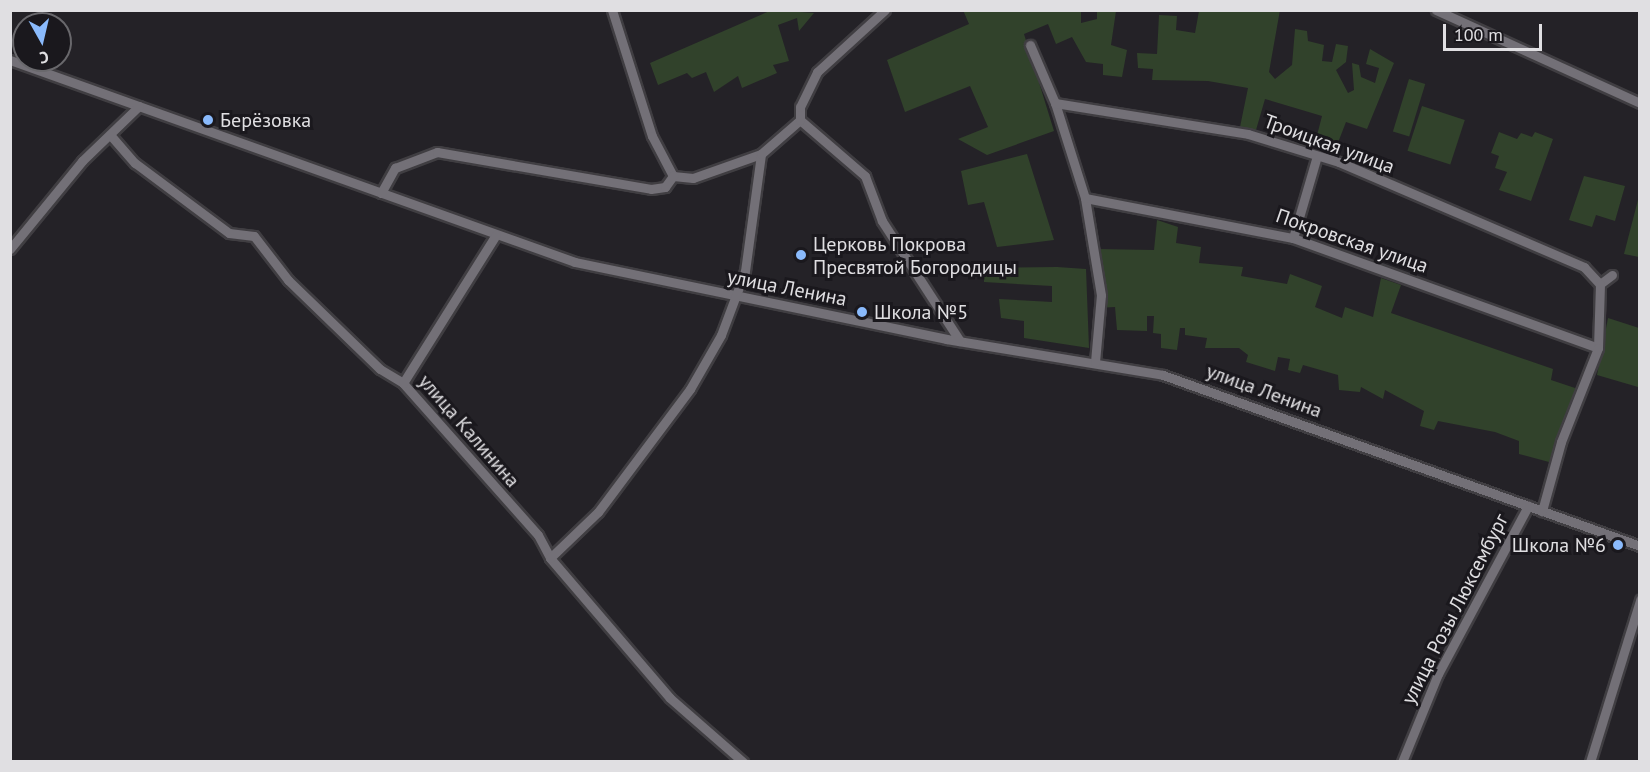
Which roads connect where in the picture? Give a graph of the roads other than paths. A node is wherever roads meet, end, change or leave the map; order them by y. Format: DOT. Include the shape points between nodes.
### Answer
graph roads {
  1 [pos="612,10"];
  2 [pos="885,10"];
  3 [pos="1436,10"];
  4 [pos="1030,45"];
  5 [pos="10,60"];
  6 [pos="1055,103"];
  7 [pos="1640,103"];
  8 [pos="139,106"];
  9 [pos="800,120"];
  10 [pos="112,137"];
  11 [pos="761,154"];
  12 [pos="1317,156"];
  13 [pos="674,176"];
  14 [pos="381,193"];
  15 [pos="1085,198"];
  16 [pos="496,235"];
  17 [pos="1293,238"];
  18 [pos="10,249"];
  19 [pos="1612,276"];
  20 [pos="1600,284"];
  21 [pos="736,297"];
  22 [pos="960,341"];
  23 [pos="1598,348"];
  24 [pos="1095,362"];
  25 [pos="403,383"];
  26 [pos="1528,506"];
  27 [pos="1542,511"];
  28 [pos="1640,546"];
  29 [pos="550,558"];
  30 [pos="1640,600"];
  31 [pos="743,762"];
  32 [pos="1402,762"];
  33 [pos="1590,762"];
  1 -- 13 [label="street" via="651,136"];
  2 -- 9 [label="street" via="817,72 800,107"];
  3 -- 7 [label="street"];
  4 -- 6 [label="street"];
  5 -- 8 [label="street"];
  6 -- 12 [label="street, Троицкая улица" via="1248,134"];
  6 -- 15 [label="street"];
  8 -- 10 [label="street"];
  8 -- 14 [label="street, улица Ленина"];
  9 -- 11 [label="street"];
  9 -- 22 [label="street" via="865,176 882,221"];
  10 -- 18 [label="street" via="82,161"];
  10 -- 25 [label="street, улица Калинина" via="135,163 229,232 254,236 338,328 380,369"];
  11 -- 13 [label="street" via="693,178"];
  11 -- 21 [label="street" via="749,256"];
  12 -- 17 [label="street"];
  12 -- 20 [label="street, Троицкая улица" via="1584,267"];
  13 -- 14 [label="street" via="665,187 651,189 437,152 395,168"];
  14 -- 16 [label="street, улица Ленина"];
  15 -- 17 [label="street, Покровская улица"];
  15 -- 24 [label="street" via="1101,295"];
  16 -- 21 [label="street, улица Ленина" via="591,267"];
  16 -- 25 [label="street"];
  17 -- 23 [label="street, Покровская улица"];
  19 -- 20 [label="street"];
  20 -- 23 [label="street"];
  21 -- 22 [label="street, улица Ленина"];
  21 -- 29 [label="street" via="721,335 660,434 598,512"];
  22 -- 24 [label="street, улица Ленина"];
  23 -- 27 [label="street" via="1561,442"];
  24 -- 26 [label="street, улица Ленина" via="1179,380"];
  25 -- 29 [label="street, улица Калинина" via="538,535"];
  26 -- 27 [label="street, улица Ленина"];
  26 -- 32 [label="street, улица Розы Люксембург" via="1438,674"];
  27 -- 28 [label="street, улица Ленина"];
  29 -- 31 [label="street, улица Калинина" via="670,698"];
  30 -- 33 [label="street"];
}
